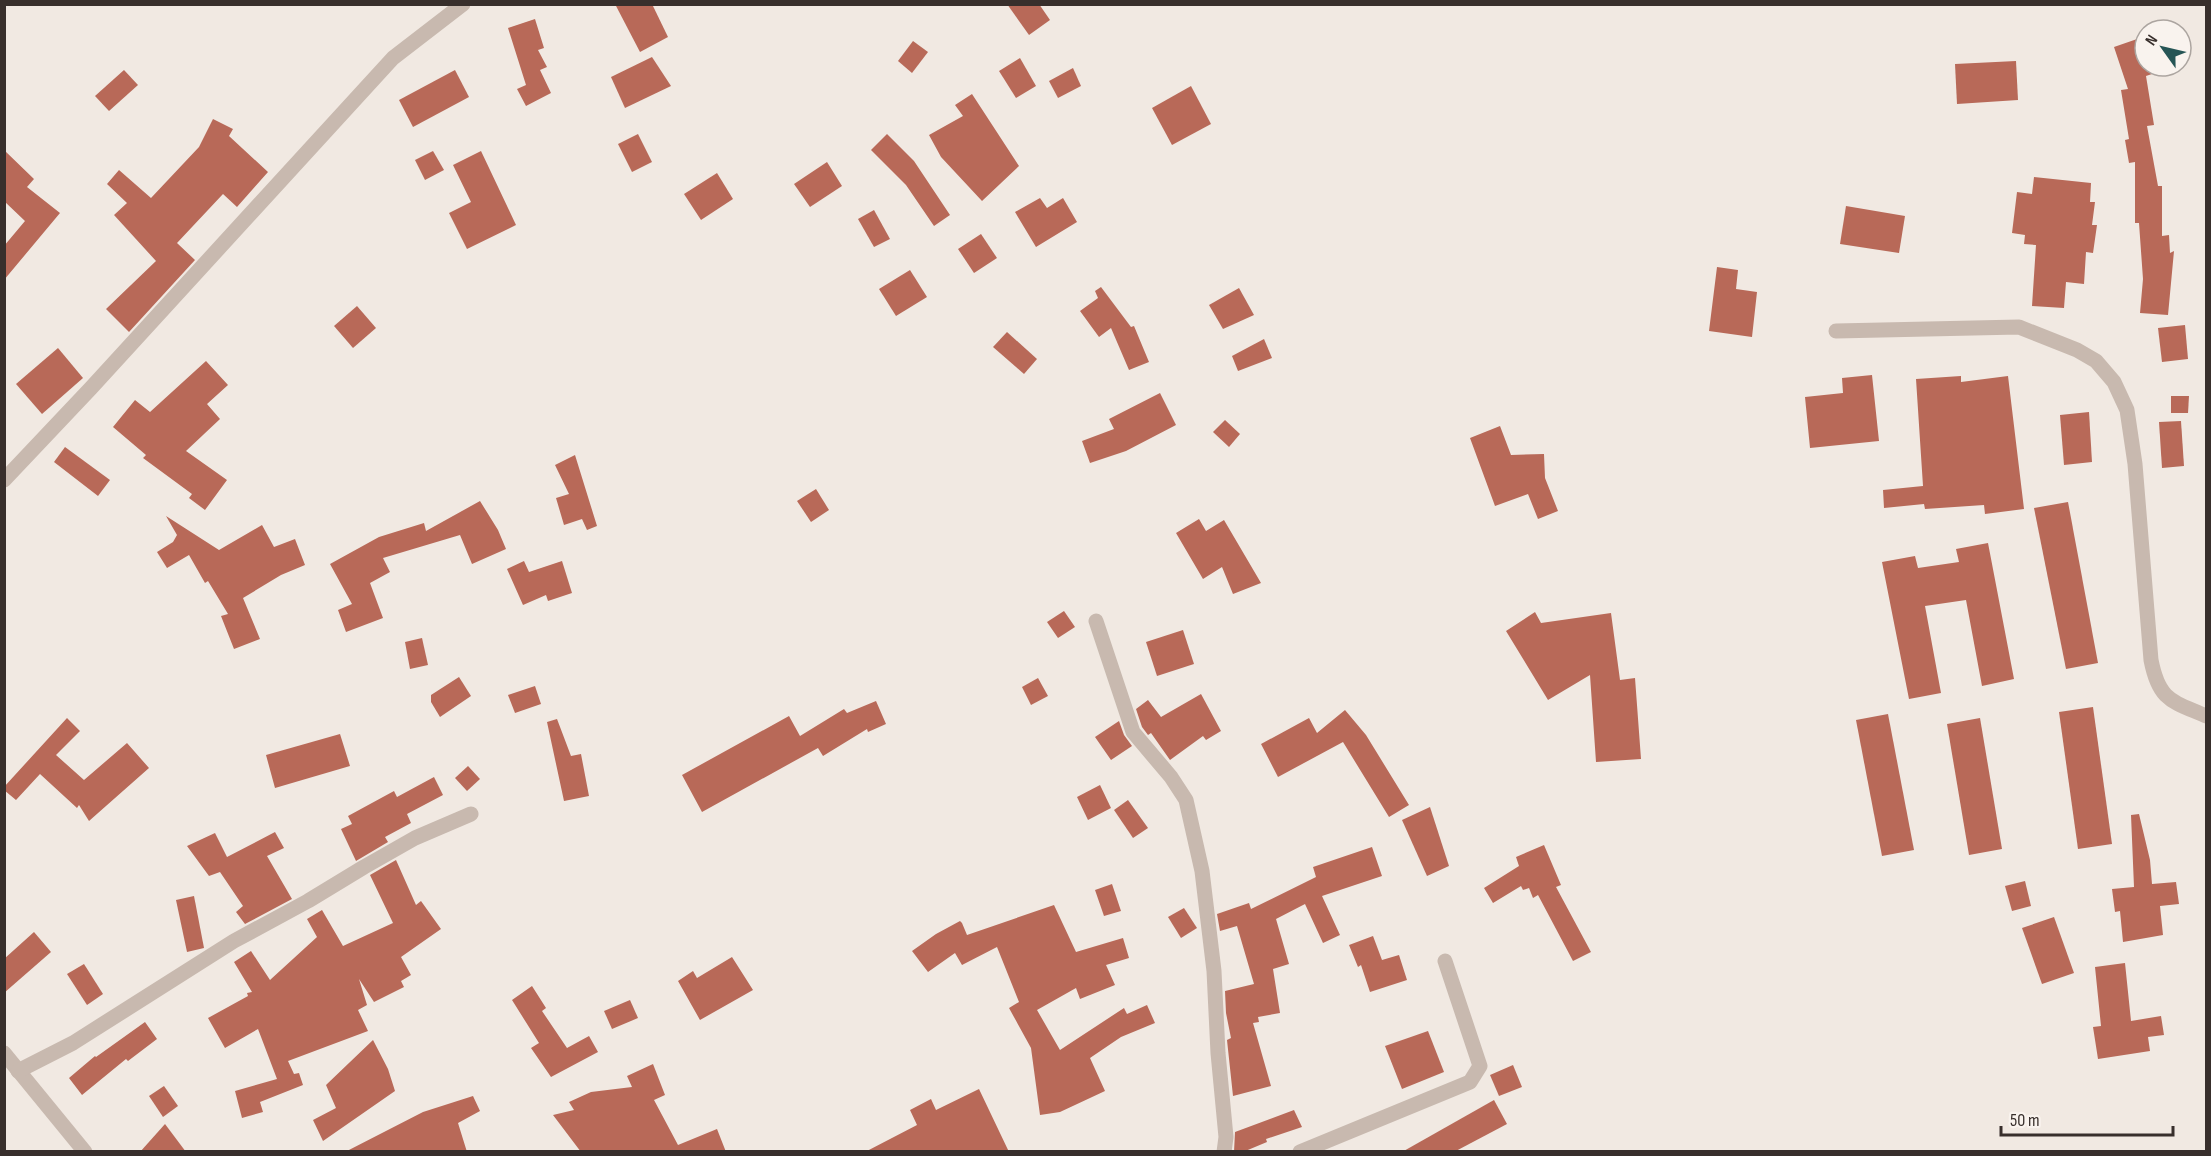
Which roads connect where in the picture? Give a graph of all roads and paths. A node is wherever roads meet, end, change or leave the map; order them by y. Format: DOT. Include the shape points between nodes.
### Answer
graph roads {
  1 [pos="463,4"];
  2 [pos="1836,331"];
  3 [pos="4,480"];
  4 [pos="1096,621"];
  5 [pos="2206,716"];
  6 [pos="471,814"];
  7 [pos="1445,961"];
  8 [pos="4,1053"];
  9 [pos="18,1071"];
  10 [pos="86,1152"];
  11 [pos="1224,1152"];
  12 [pos="1300,1152"];
  1 -- 3 [label="street" via="393,58"];
  2 -- 5 [label="street" via="2019,327 2096,361 2114,382 2127,410 2155,681 2169,700"];
  4 -- 11 [label="street" via="1133,732 1186,800 1202,871 1214,971"];
  6 -- 9 [label="street" via="374,861 234,941 73,1043"];
  7 -- 12 [label="street" via="1480,1066 1474,1077 1470,1082"];
  8 -- 9 [label="street"];
  9 -- 10 [label="street"];
}
